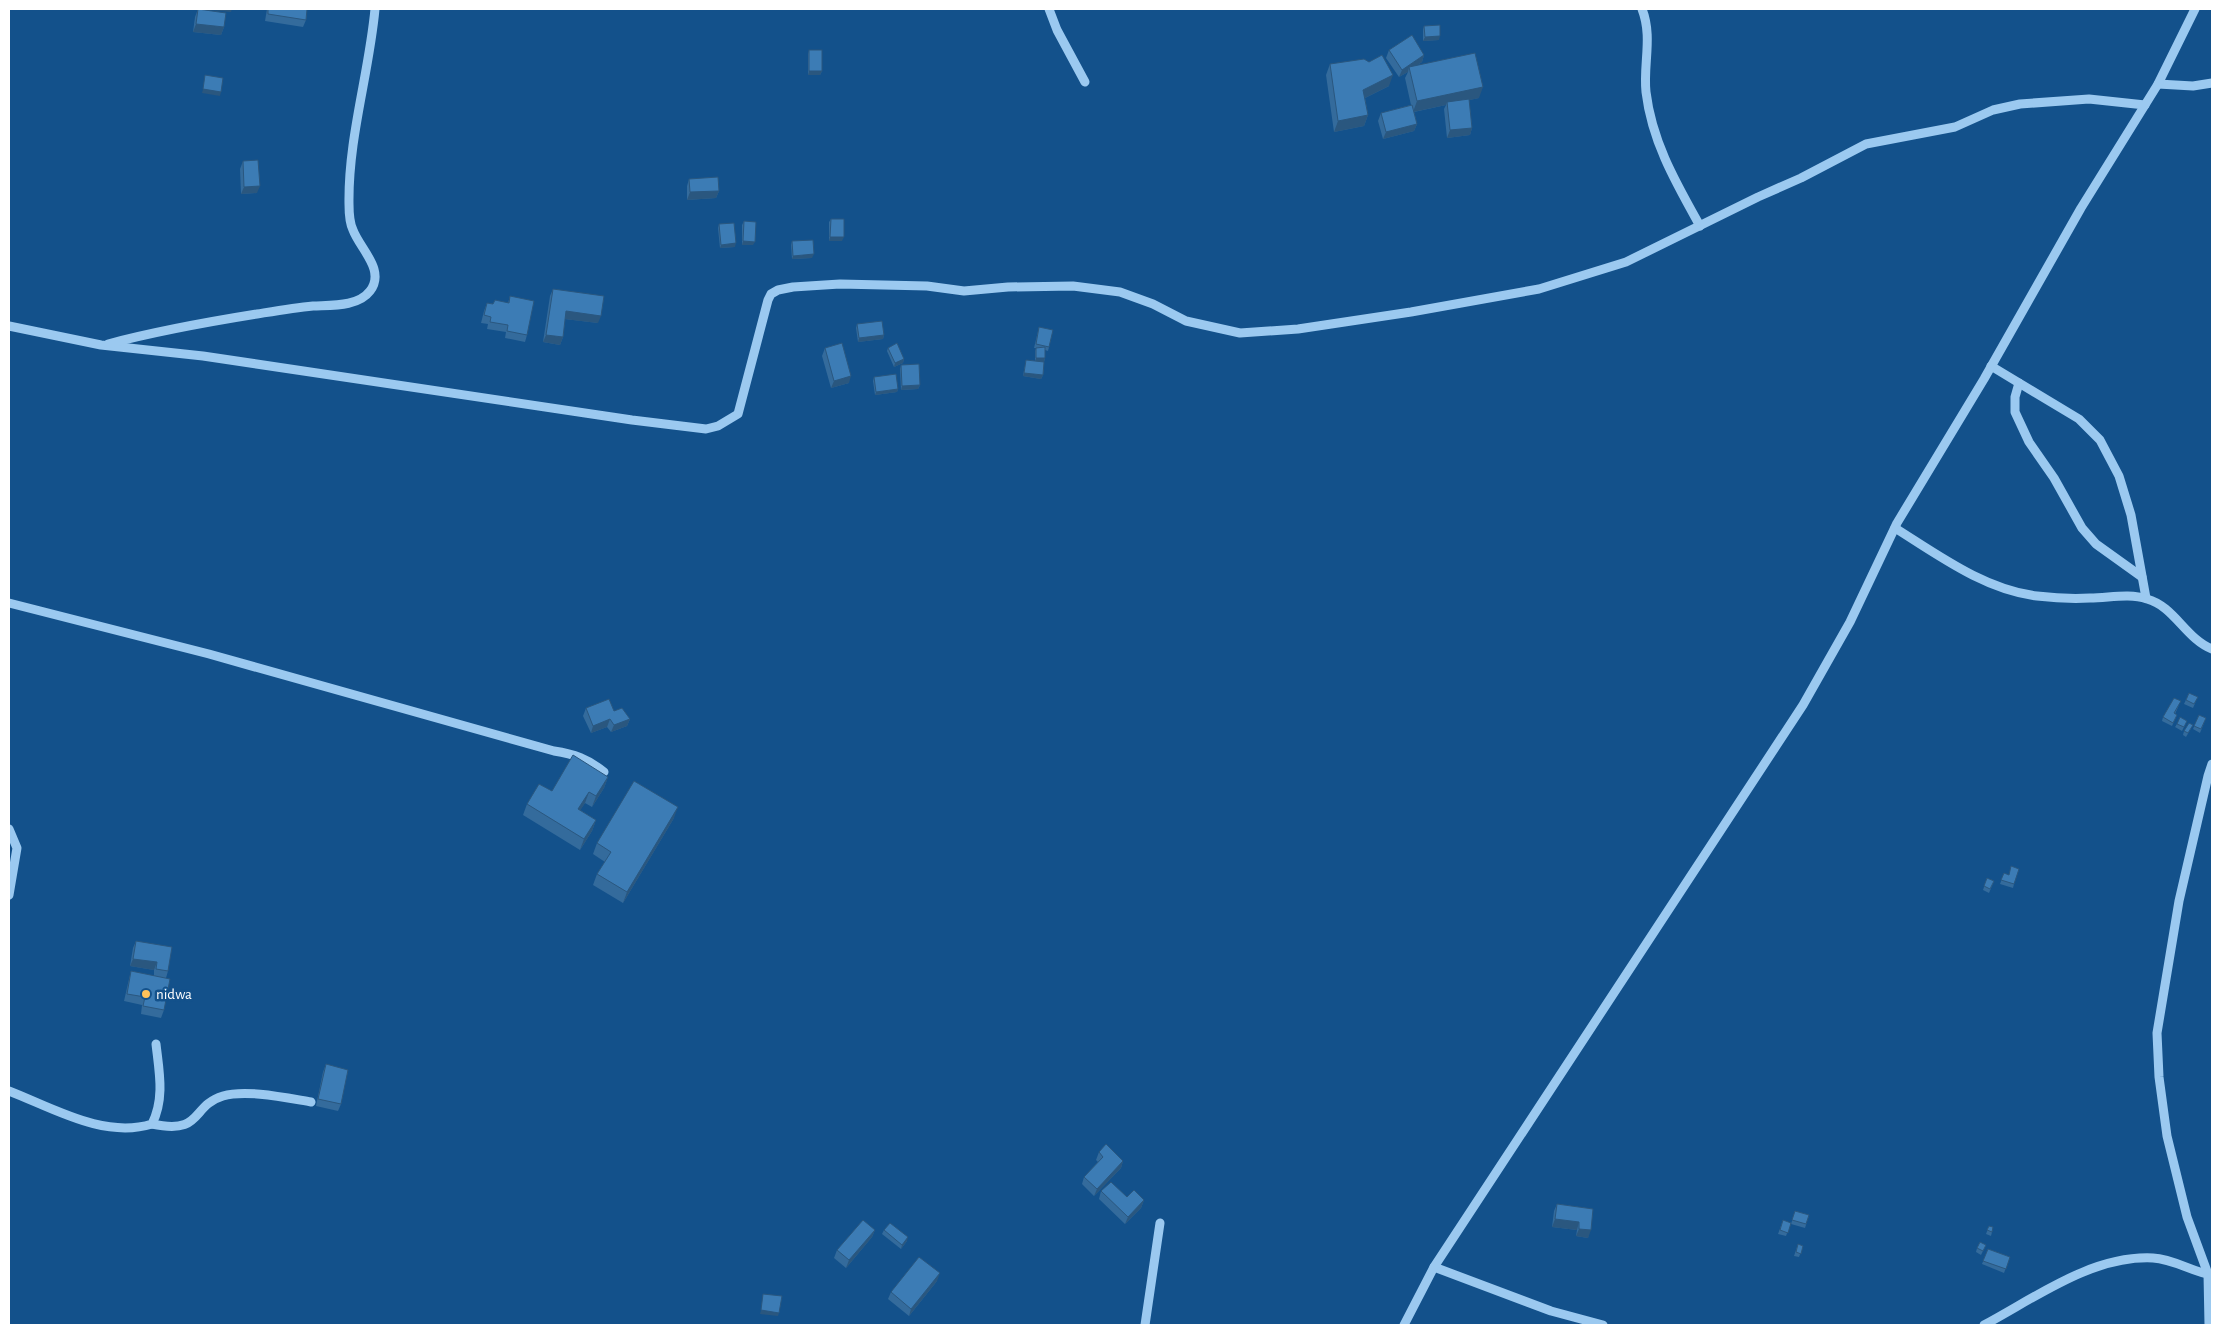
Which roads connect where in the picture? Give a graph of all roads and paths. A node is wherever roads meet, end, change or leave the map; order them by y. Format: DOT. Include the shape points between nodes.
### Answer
graph roads {
  1 [pos="375,9"];
  2 [pos="1049,9"];
  3 [pos="1642,9"];
  4 [pos="2195,9"];
  5 [pos="1085,82"];
  6 [pos="2212,83"];
  7 [pos="2158,84"];
  8 [pos="2145,105"];
  9 [pos="1700,226"];
  10 [pos="9,326"];
  11 [pos="100,346"];
  12 [pos="1992,366"];
  13 [pos="2019,383"];
  14 [pos="1894,528"];
  15 [pos="2142,577"];
  16 [pos="2146,598"];
  17 [pos="9,603"];
  18 [pos="2212,649"];
  19 [pos="2212,764"];
  20 [pos="604,772"];
  21 [pos="9,829"];
  22 [pos="9,895"];
  23 [pos="156,1044"];
  24 [pos="9,1092"];
  25 [pos="311,1102"];
  26 [pos="152,1124"];
  27 [pos="1160,1223"];
  28 [pos="1434,1267"];
  29 [pos="2210,1274"];
  30 [pos="1145,1325"];
  31 [pos="1404,1325"];
  32 [pos="1603,1325"];
  33 [pos="1984,1325"];
  34 [pos="2209,1325"];
  1 -- 11 [label="street" via="351,149 349,192 353,230 375,271 369,293 358,301 344,304 213,321"];
  2 -- 5 [label="street"];
  3 -- 9 [label="street" via="1649,42 1646,90 1652,128 1667,166"];
  4 -- 7 [label="street"];
  6 -- 7 [label="street" via="2193,86"];
  7 -- 8 [label="street"];
  8 -- 9 [label="street" via="2089,98 2020,104 1992,110 1955,127 1866,144"];
  8 -- 12 [label="street" via="2081,208"];
  9 -- 11 [label="street" via="1626,262 1539,289 1298,329 1240,332 1186,320 1120,292 1073,286 964,291 927,286 794,286 778,290 768,300 738,414 706,429 203,356"];
  10 -- 11 [label="street"];
  12 -- 13 [label="street"];
  12 -- 14 [label="street"];
  13 -- 15 [label="street" via="2015,412 2082,528 2096,544"];
  13 -- 15 [label="street" via="2078,419 2100,440 2120,476"];
  14 -- 16 [label="street" via="1961,568 2008,591 2037,596"];
  14 -- 28 [label="street" via="1850,622 1803,705"];
  15 -- 16 [label="street"];
  16 -- 18 [label="street" via="2159,604 2201,644"];
  17 -- 20 [label="street" via="574,754"];
  19 -- 29 [label="street" via="2180,901 2157,1033 2167,1136 2187,1217"];
  21 -- 22 [label="street" via="17,848"];
  23 -- 26 [label="street" via="161,1083 159,1110"];
  24 -- 26 [label="street" via="87,1121 113,1127 138,1128"];
  25 -- 26 [label="street" via="237,1093 221,1096 209,1103 182,1126"];
  27 -- 30 [label="street"];
  28 -- 31 [label="street"];
  28 -- 32 [label="street" via="1551,1311"];
  29 -- 33 [label="street" via="2153,1258 2113,1262 2059,1284"];
  29 -- 34 [label="street"];
}
